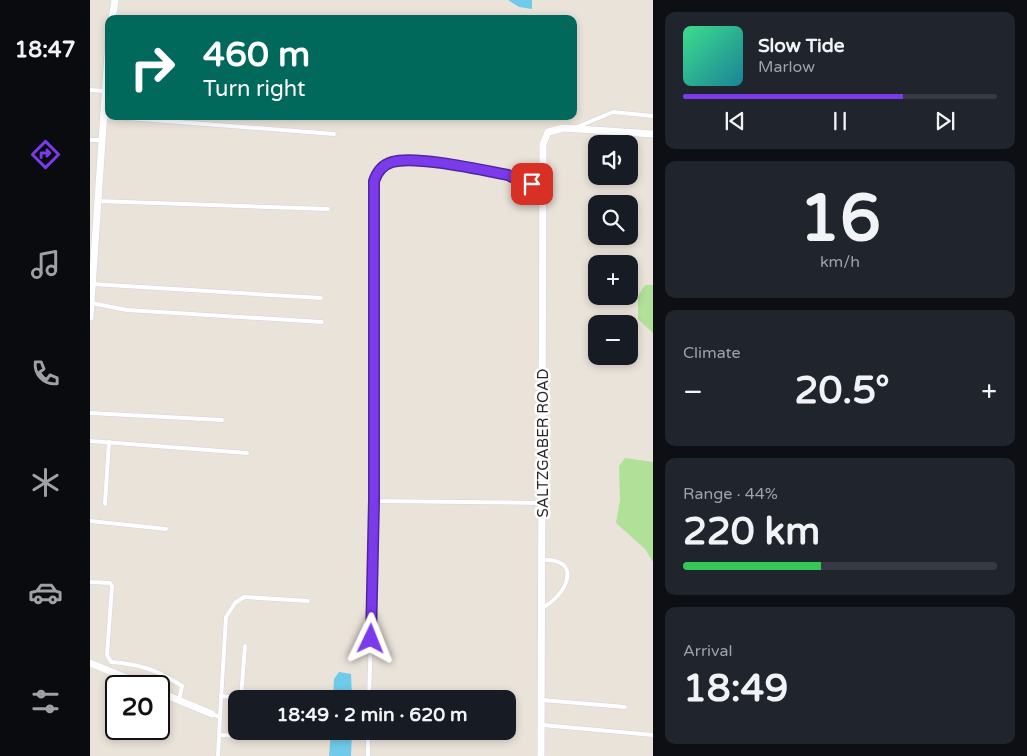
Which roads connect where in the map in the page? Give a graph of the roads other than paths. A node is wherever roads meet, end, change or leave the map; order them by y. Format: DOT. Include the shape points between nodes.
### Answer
graph roads {
  1 [pos="115,0"];
  2 [pos="113,15"];
  3 [pos="105,80"];
  4 [pos="90,90"];
  5 [pos="104,91"];
  6 [pos="102,116"];
  7 [pos="105,116"];
  8 [pos="653,116"];
  9 [pos="154,120"];
  10 [pos="575,129"];
  11 [pos="334,134"];
  12 [pos="653,134"];
  13 [pos="90,140"];
  14 [pos="101,140"];
  15 [pos="543,184"];
  16 [pos="97,200"];
  17 [pos="328,209"];
  18 [pos="93,217"];
  19 [pos="92,267"];
  20 [pos="92,280"];
  21 [pos="322,298"];
  22 [pos="91,303"];
  23 [pos="90,317"];
  24 [pos="322,322"];
  25 [pos="90,413"];
  26 [pos="222,420"];
  27 [pos="90,441"];
  28 [pos="109,442"];
  29 [pos="247,453"];
  30 [pos="374,500"];
  31 [pos="542,503"];
  32 [pos="104,504"];
  33 [pos="90,521"];
  34 [pos="166,529"];
  35 [pos="542,560"];
  36 [pos="90,582"];
  37 [pos="308,601"];
  38 [pos="542,608"];
  39 [pos="245,646"];
  40 [pos="110,662"];
  41 [pos="90,663"];
  42 [pos="107,670"];
  43 [pos="119,675"];
  44 [pos="242,690"];
  45 [pos="369,690"];
  46 [pos="221,696"];
  47 [pos="170,697"];
  48 [pos="228,697"];
  49 [pos="178,700"];
  50 [pos="542,700"];
  51 [pos="625,707"];
  52 [pos="212,714"];
  53 [pos="220,717"];
  54 [pos="542,725"];
  55 [pos="220,734"];
  56 [pos="228,735"];
  57 [pos="653,735"];
  58 [pos="368,740"];
  59 [pos="218,756"];
  60 [pos="368,756"];
  61 [pos="541,756"];
  1 -- 2 [label="street"];
  3 -- 5 [label="street"];
  4 -- 5 [label="lane"];
  5 -- 6 [label="street"];
  6 -- 7 [label="lane"];
  6 -- 14 [label="street"];
  8 -- 10 [label="lane" via="613,112"];
  9 -- 11 [label="lane"];
  10 -- 12 [label="street"];
  10 -- 15 [label="street, SALTZGABER ROAD" via="548,132 543,144"];
  13 -- 14 [label="lane"];
  14 -- 16 [label="street"];
  15 -- 30 [label="lane" via="426,162 393,162 377,171 374,181"];
  15 -- 31 [label="street, SALTZGABER ROAD"];
  16 -- 17 [label="lane"];
  16 -- 18 [label="street"];
  18 -- 19 [label="street"];
  19 -- 20 [label="street"];
  20 -- 21 [label="lane"];
  20 -- 22 [label="street"];
  22 -- 23 [label="street"];
  22 -- 24 [label="lane" via="127,310"];
  25 -- 26 [label="lane"];
  27 -- 28 [label="lane"];
  28 -- 29 [label="lane"];
  28 -- 32 [label="lane"];
  30 -- 31 [label="lane"];
  30 -- 45 [label="lane"];
  31 -- 35 [label="street, SALTZGABER ROAD"];
  33 -- 34 [label="lane"];
  35 -- 38 [label="street, SALTZGABER ROAD"];
  35 -- 38 [label="lane" via="558,561 566,568 568,579 560,595"];
  36 -- 40 [label="lane" via="110,583 112,586"];
  37 -- 46 [label="lane" via="244,597 235,603 226,617"];
  38 -- 50 [label="street, SALTZGABER ROAD"];
  39 -- 44 [label="lane"];
  40 -- 42 [label="lane"];
  40 -- 49 [label="lane" via="160,671 182,686"];
  41 -- 42 [label="street"];
  42 -- 43 [label="street"];
  46 -- 48 [label="lane"];
  46 -- 53 [label="lane"];
  47 -- 49 [label="street"];
  49 -- 52 [label="street"];
  50 -- 51 [label="lane"];
  50 -- 54 [label="street, SALTZGABER ROAD"];
  52 -- 53 [label="lane"];
  53 -- 55 [label="lane"];
  54 -- 57 [label="lane"];
  54 -- 61 [label="street, SALTZGABER ROAD"];
  55 -- 56 [label="lane"];
  55 -- 59 [label="lane"];
  58 -- 60 [label="lane"];
}
